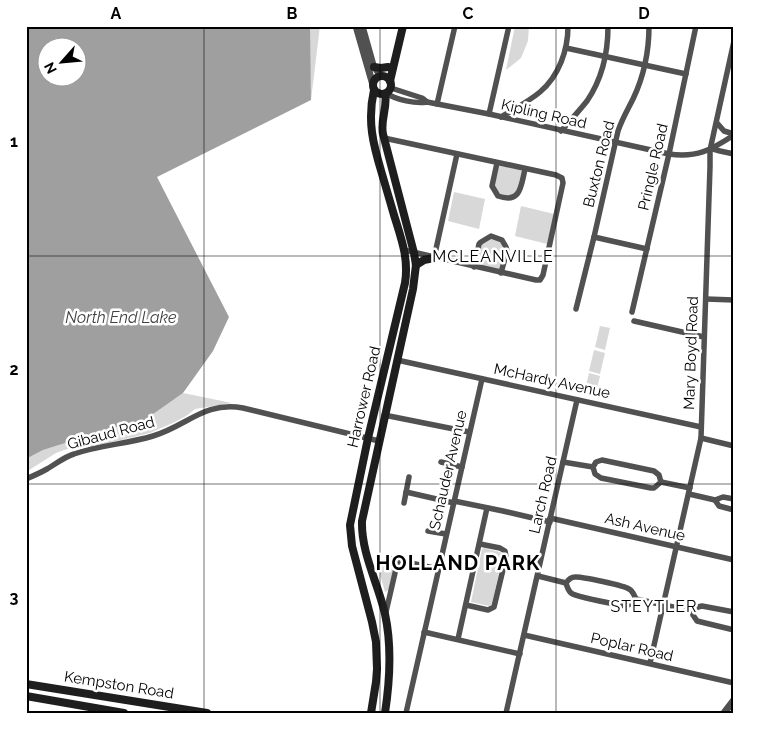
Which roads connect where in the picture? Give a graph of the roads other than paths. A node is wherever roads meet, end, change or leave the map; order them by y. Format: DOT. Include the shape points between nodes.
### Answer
graph roads {
  1 [pos="356,26"];
  2 [pos="362,26"];
  3 [pos="399,26"];
  4 [pos="403,26"];
  5 [pos="455,26"];
  6 [pos="509,26"];
  7 [pos="568,26"];
  8 [pos="608,26"];
  9 [pos="649,26"];
  10 [pos="696,26"];
  11 [pos="734,41"];
  12 [pos="566,48"];
  13 [pos="605,56"];
  14 [pos="645,65"];
  15 [pos="374,66"];
  16 [pos="388,67"];
  17 [pos="686,74"];
  18 [pos="386,85"];
  19 [pos="373,87"];
  20 [pos="437,104"];
  21 [pos="489,114"];
  22 [pos="501,117"];
  23 [pos="717,123"];
  24 [pos="561,131"];
  25 [pos="734,134"];
  26 [pos="384,138"];
  27 [pos="615,142"];
  28 [pos="711,149"];
  29 [pos="458,154"];
  30 [pos="668,154"];
  31 [pos="734,154"];
  32 [pos="497,163"];
  33 [pos="525,169"];
  34 [pos="594,237"];
  35 [pos="647,249"];
  36 [pos="404,250"];
  37 [pos="414,253"];
  38 [pos="434,258"];
  39 [pos="416,265"];
  40 [pos="474,267"];
  41 [pos="501,273"];
  42 [pos="706,299"];
  43 [pos="734,300"];
  44 [pos="576,309"];
  45 [pos="632,312"];
  46 [pos="634,321"];
  47 [pos="704,337"];
  48 [pos="397,360"];
  49 [pos="385,366"];
  50 [pos="395,368"];
  51 [pos="482,379"];
  52 [pos="577,400"];
  53 [pos="384,415"];
  54 [pos="701,428"];
  55 [pos="469,432"];
  56 [pos="368,438"];
  57 [pos="701,438"];
  58 [pos="379,441"];
  59 [pos="734,446"];
  60 [pos="441,462"];
  61 [pos="563,462"];
  62 [pos="462,467"];
  63 [pos="593,468"];
  64 [pos="409,477"];
  65 [pos="26,479"];
  66 [pos="661,482"];
  67 [pos="689,491"];
  68 [pos="406,492"];
  69 [pos="734,499"];
  70 [pos="715,500"];
  71 [pos="454,502"];
  72 [pos="404,503"];
  73 [pos="487,508"];
  74 [pos="734,510"];
  75 [pos="550,520"];
  76 [pos="428,531"];
  77 [pos="446,534"];
  78 [pos="480,544"];
  79 [pos="676,547"];
  80 [pos="388,558"];
  81 [pos="398,560"];
  82 [pos="734,560"];
  83 [pos="438,569"];
  84 [pos="538,576"];
  85 [pos="566,583"];
  86 [pos="636,599"];
  87 [pos="466,605"];
  88 [pos="664,605"];
  89 [pos="692,611"];
  90 [pos="734,612"];
  91 [pos="385,614"];
  92 [pos="734,630"];
  93 [pos="424,632"];
  94 [pos="524,635"];
  95 [pos="458,640"];
  96 [pos="520,654"];
  97 [pos="650,664"];
  98 [pos="734,683"];
  99 [pos="26,684"];
  100 [pos="26,696"];
  101 [pos="734,700"];
  102 [pos="124,713"];
  103 [pos="207,713"];
  104 [pos="371,713"];
  105 [pos="387,713"];
  106 [pos="406,713"];
  107 [pos="506,713"];
  108 [pos="724,713"];
  1 -- 19 [label="street"];
  2 -- 15 [label="street"];
  3 -- 16 [label="main road, Harrower Road"];
  4 -- 18 [label="main road, Harrower Road"];
  5 -- 20 [label="street"];
  6 -- 21 [label="street"];
  7 -- 12 [label="street"];
  8 -- 13 [label="street"];
  9 -- 14 [label="street, Buxton Road"];
  10 -- 17 [label="street, Pringle Road"];
  11 -- 23 [label="street, Mary Boyd Road"];
  12 -- 13 [label="street"];
  12 -- 22 [label="street" via="547,85"];
  13 -- 14 [label="street"];
  13 -- 24 [label="street" via="592,92"];
  14 -- 17 [label="street"];
  14 -- 27 [label="street, Buxton Road"];
  15 -- 16 [label="main road"];
  15 -- 18 [label="street"];
  16 -- 18 [label="main road, Harrower Road"];
  17 -- 30 [label="street, Pringle Road"];
  18 -- 19 [label="main road" via="374,80"];
  18 -- 19 [label="main road" via="379,94"];
  18 -- 20 [label="street, Kipling Road"];
  18 -- 26 [label="main road, Harrower Road"];
  19 -- 36 [label="main road, Harrower Road" via="370,112 372,139"];
  20 -- 21 [label="street, Kipling Road"];
  21 -- 22 [label="street, Kipling Road"];
  22 -- 24 [label="street, Kipling Road"];
  23 -- 25 [label="street" via="724,131"];
  23 -- 28 [label="street, Mary Boyd Road"];
  24 -- 27 [label="street, Kipling Road"];
  25 -- 28 [label="street, Kipling Road"];
  26 -- 29 [label="street"];
  26 -- 37 [label="main road, Harrower Road"];
  27 -- 30 [label="street, Kipling Road"];
  27 -- 34 [label="street, Buxton Road"];
  28 -- 30 [label="street, Kipling Road" via="686,156"];
  28 -- 31 [label="street, Kipling Road"];
  28 -- 42 [label="street, Mary Boyd Road"];
  29 -- 32 [label="street"];
  29 -- 38 [label="street"];
  30 -- 35 [label="street, Pringle Road"];
  32 -- 33 [label="street"];
  32 -- 33 [label="street" via="492,186 498,196 507,199 520,192"];
  33 -- 41 [label="street" via="562,178 563,184 542,279 538,281"];
  34 -- 35 [label="street"];
  34 -- 44 [label="street, Buxton Road"];
  35 -- 45 [label="street, Pringle Road"];
  36 -- 37 [label="street"];
  36 -- 49 [label="main road, Harrower Road" via="405,283"];
  37 -- 38 [label="street"];
  37 -- 39 [label="main road, Harrower Road"];
  38 -- 39 [label="main road"];
  38 -- 40 [label="street"];
  39 -- 48 [label="main road, Harrower Road"];
  40 -- 41 [label="street"];
  40 -- 41 [label="street" via="480,243 491,236 502,240 506,247"];
  42 -- 43 [label="street"];
  42 -- 47 [label="street, Mary Boyd Road"];
  46 -- 47 [label="street"];
  47 -- 54 [label="street, Mary Boyd Road"];
  48 -- 50 [label="main road, Harrower Road"];
  48 -- 51 [label="street, McHardy Avenue"];
  49 -- 50 [label="main road"];
  49 -- 56 [label="main road, Harrower Road"];
  50 -- 53 [label="main road, Harrower Road"];
  51 -- 52 [label="street, McHardy Avenue"];
  51 -- 55 [label="street, Schauder Avenue"];
  52 -- 54 [label="street, McHardy Avenue"];
  52 -- 61 [label="street, Larch Road"];
  53 -- 55 [label="street"];
  53 -- 58 [label="main road, Harrower Road"];
  54 -- 57 [label="street, Mary Boyd Road"];
  55 -- 62 [label="street, Schauder Avenue"];
  56 -- 58 [label="street, Gibaud Road"];
  56 -- 65 [label="street, Gibaud Road" via="226,406 203,412 152,436 74,453"];
  56 -- 104 [label="main road, Harrower Road" via="350,532 376,642 376,682"];
  57 -- 59 [label="street"];
  57 -- 67 [label="street, Mary Boyd Road"];
  58 -- 91 [label="main road, Harrower Road" via="362,531"];
  60 -- 62 [label="street"];
  61 -- 63 [label="street"];
  61 -- 75 [label="street, Larch Road"];
  62 -- 71 [label="street, Schauder Avenue"];
  63 -- 66 [label="street" via="601,478 646,488 654,488"];
  63 -- 66 [label="street" via="602,460 654,471"];
  64 -- 68 [label="street"];
  66 -- 67 [label="street"];
  67 -- 70 [label="street"];
  67 -- 79 [label="street, Mary Boyd Road"];
  68 -- 71 [label="street, Ash Avenue"];
  68 -- 72 [label="street"];
  69 -- 70 [label="street" via="723,497"];
  70 -- 74 [label="street" via="719,506"];
  71 -- 73 [label="street, Ash Avenue"];
  71 -- 77 [label="street, Schauder Avenue"];
  73 -- 75 [label="street, Ash Avenue"];
  73 -- 78 [label="street"];
  75 -- 79 [label="street, Ash Avenue"];
  75 -- 84 [label="street, Larch Road"];
  76 -- 77 [label="street"];
  77 -- 83 [label="street, Schauder Avenue"];
  78 -- 87 [label="street"];
  78 -- 87 [label="street" via="500,548 506,557 492,608"];
  79 -- 82 [label="street, Ash Avenue"];
  79 -- 88 [label="street, Mary Boyd Road"];
  80 -- 81 [label="street"];
  81 -- 83 [label="street"];
  81 -- 91 [label="street"];
  83 -- 93 [label="street, Schauder Avenue"];
  84 -- 85 [label="street"];
  84 -- 94 [label="street, Larch Road"];
  85 -- 86 [label="street" via="575,576 615,584 628,588"];
  85 -- 86 [label="street" via="570,592 578,596 626,606"];
  86 -- 88 [label="street"];
  87 -- 95 [label="street"];
  88 -- 89 [label="street"];
  88 -- 97 [label="street, Mary Boyd Road"];
  89 -- 90 [label="street" via="702,606"];
  89 -- 92 [label="street" via="700,623"];
  91 -- 105 [label="main road, Harrower Road" via="390,656"];
  93 -- 95 [label="street"];
  93 -- 106 [label="street, Schauder Avenue"];
  94 -- 96 [label="street, Larch Road"];
  94 -- 97 [label="street, Poplar Road"];
  95 -- 96 [label="street"];
  96 -- 107 [label="street, Larch Road"];
  97 -- 98 [label="street, Poplar Road"];
  99 -- 103 [label="main road, Kempston Road"];
  100 -- 102 [label="main road, Kempston Road"];
  101 -- 108 [label="street"];
}
